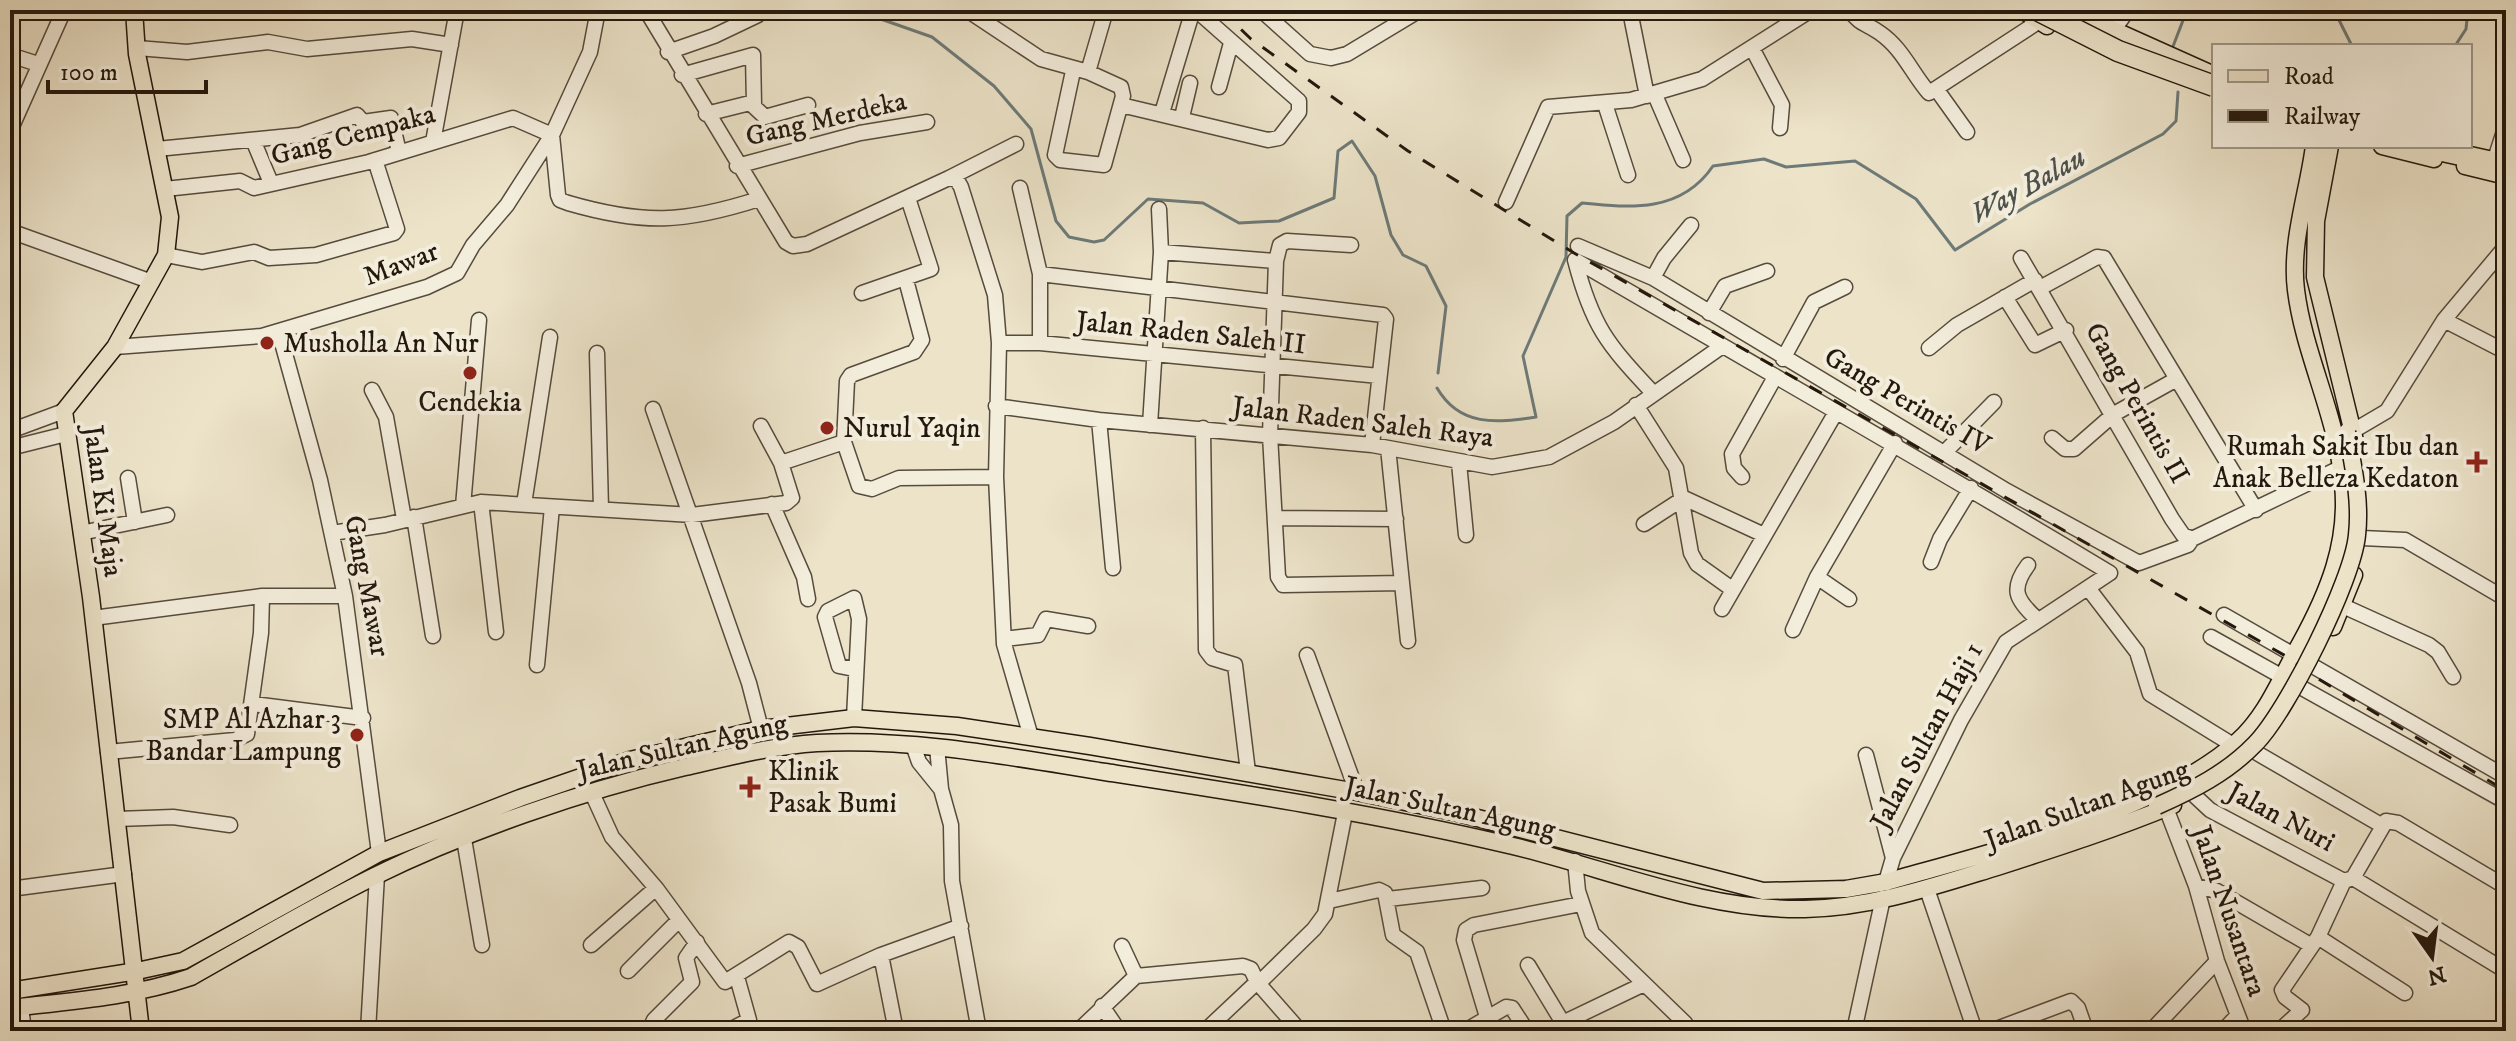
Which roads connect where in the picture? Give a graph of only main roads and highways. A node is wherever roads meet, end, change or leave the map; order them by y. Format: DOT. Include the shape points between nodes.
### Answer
graph roads {
  1 [pos="134,10"];
  2 [pos="2022,10"];
  3 [pos="2069,10"];
  4 [pos="2037,16"];
  5 [pos="2161,54"];
  6 [pos="2153,74"];
  7 [pos="2212,74"];
  8 [pos="2212,85"];
  9 [pos="2212,95"];
  10 [pos="2327,148"];
  11 [pos="2396,148"];
  12 [pos="2432,148"];
  13 [pos="2458,148"];
  14 [pos="2503,160"];
  15 [pos="2506,176"];
  16 [pos="2345,428"];
  17 [pos="2317,614"];
  18 [pos="2335,623"];
  19 [pos="957,726"];
  20 [pos="955,748"];
  21 [pos="1211,766"];
  22 [pos="1207,788"];
  23 [pos="2159,804"];
  24 [pos="2126,805"];
  25 [pos="1458,813"];
  26 [pos="1454,832"];
  27 [pos="1885,890"];
  28 [pos="325,892"];
  29 [pos="137,971"];
  30 [pos="10,991"];
  31 [pos="138,994"];
  32 [pos="16,1008"];
  33 [pos="141,1031"];
  1 -- 29 [label="main road, Jalan Ki Maja" via="170,217 166,255 115,347 64,411"];
  2 -- 4 [label="main road"];
  3 -- 5 [label="main road"];
  4 -- 6 [label="main road"];
  4 -- 8 [label="highway, bridge"];
  5 -- 6 [label="main road" via="2165,68"];
  5 -- 7 [label="main road"];
  6 -- 9 [label="main road"];
  10 -- 16 [label="main road, Jalan Sultan Agung" via="2316,221 2315,277"];
  11 -- 15 [label="main road"];
  12 -- 14 [label="highway"];
  13 -- 14 [label="main road"];
  16 -- 17 [label="main road, Jalan Sultan Agung" via="2341,549"];
  16 -- 18 [label="main road, Jalan Sultan Agung" via="2363,479 2362,538"];
  16 -- 23 [label="main road" via="2349,535 2333,590 2252,738 2207,775"];
  17 -- 18 [label="main road"];
  17 -- 24 [label="main road, Jalan Sultan Agung" via="2268,705 2233,745 2195,773"];
  18 -- 23 [label="main road, Jalan Sultan Agung" via="2302,688 2257,753 2195,796"];
  19 -- 20 [label="main road"];
  19 -- 21 [label="main road, Jalan Sultan Agung"];
  19 -- 28 [label="main road, Jalan Sultan Agung" via="854,718 761,729 630,760 379,853"];
  20 -- 22 [label="main road, Jalan Sultan Agung"];
  20 -- 28 [label="main road, Jalan Sultan Agung" via="861,742 764,748 592,793"];
  21 -- 22 [label="main road"];
  21 -- 25 [label="main road, Jalan Sultan Agung"];
  22 -- 26 [label="main road, Jalan Sultan Agung"];
  23 -- 24 [label="main road"];
  23 -- 27 [label="main road, Jalan Sultan Agung" via="2131,823 1927,889"];
  24 -- 27 [label="main road, Jalan Sultan Agung"];
  25 -- 26 [label="main road"];
  25 -- 27 [label="main road, Jalan Sultan Agung" via="1763,891"];
  26 -- 27 [label="main road, Jalan Sultan Agung" via="1745,907 1813,909"];
  28 -- 29 [label="main road, Jalan Sultan Agung" via="183,961"];
  28 -- 31 [label="main road, Jalan Sultan Agung" via="191,977"];
  29 -- 30 [label="main road, Jalan Sultan Agung"];
  29 -- 31 [label="main road, Jalan Ki Maja"];
  31 -- 32 [label="main road, Jalan Sultan Agung"];
  31 -- 33 [label="main road, Jalan Ki Maja"];
}
